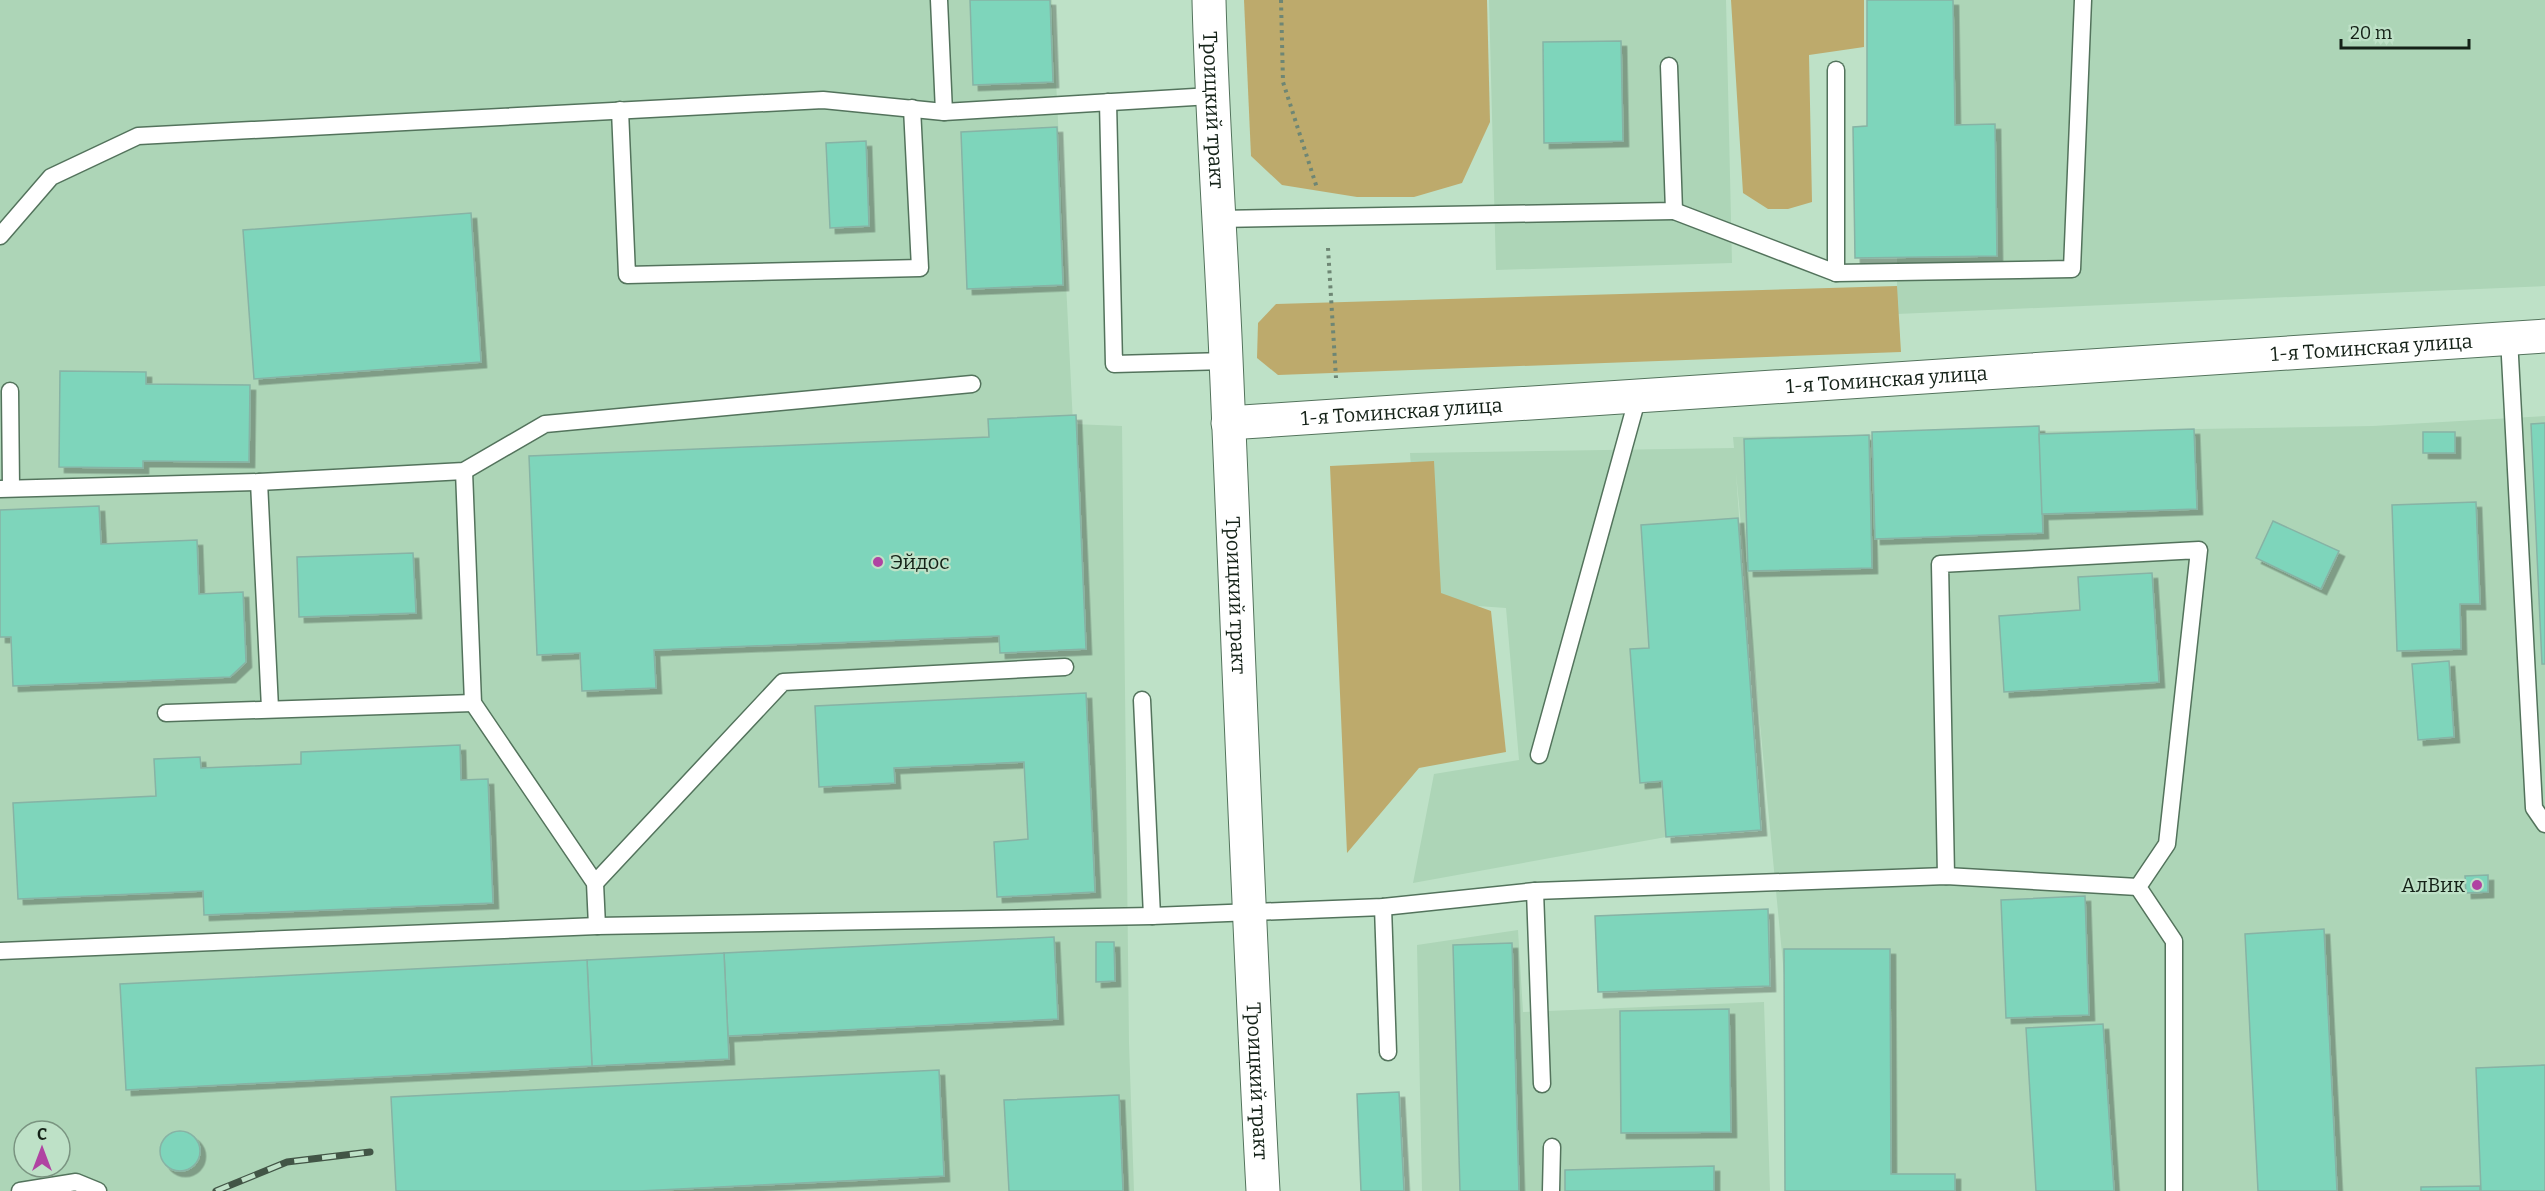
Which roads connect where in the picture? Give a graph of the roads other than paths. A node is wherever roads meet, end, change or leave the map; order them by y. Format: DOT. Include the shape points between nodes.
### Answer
graph roads {
  1 [pos="939,0"];
  2 [pos="1209,0"];
  3 [pos="2083,0"];
  4 [pos="1669,66"];
  5 [pos="1836,70"];
  6 [pos="1211,96"];
  7 [pos="1108,102"];
  8 [pos="912,108"];
  9 [pos="620,110"];
  10 [pos="944,112"];
  11 [pos="1674,211"];
  12 [pos="1220,219"];
  13 [pos="0,236"];
  14 [pos="1836,273"];
  15 [pos="2545,336"];
  16 [pos="2509,338"];
  17 [pos="1226,361"];
  18 [pos="972,384"];
  19 [pos="10,391"];
  20 [pos="1638,396"];
  21 [pos="1228,423"];
  22 [pos="464,471"];
  23 [pos="259,482"];
  24 [pos="5,488"];
  25 [pos="1065,667"];
  26 [pos="1142,700"];
  27 [pos="472,703"];
  28 [pos="270,708"];
  29 [pos="166,713"];
  30 [pos="1539,755"];
  31 [pos="2545,824"];
  32 [pos="1946,876"];
  33 [pos="596,883"];
  34 [pos="2138,887"];
  35 [pos="1536,891"];
  36 [pos="1383,907"];
  37 [pos="1248,911"];
  38 [pos="1152,916"];
  39 [pos="597,926"];
  40 [pos="0,951"];
  41 [pos="1388,1053"];
  42 [pos="1542,1084"];
  43 [pos="1552,1147"];
  44 [pos="20,1191"];
  45 [pos="98,1191"];
  46 [pos="1263,1191"];
  47 [pos="1551,1191"];
  48 [pos="2174,1191"];
  1 -- 10 [label="lane"];
  2 -- 6 [label="street, Троицкий тракт"];
  3 -- 14 [label="lane" via="2072,269"];
  4 -- 11 [label="lane"];
  5 -- 14 [label="lane"];
  6 -- 7 [label="lane"];
  6 -- 12 [label="street, Троицкий тракт"];
  7 -- 10 [label="lane"];
  7 -- 17 [label="lane" via="1114,364"];
  8 -- 9 [label="lane" via="823,100"];
  8 -- 9 [label="lane" via="920,268 627,275"];
  8 -- 10 [label="lane"];
  9 -- 13 [label="lane" via="138,136 51,177"];
  11 -- 12 [label="lane"];
  11 -- 14 [label="lane"];
  12 -- 17 [label="street, Троицкий тракт"];
  15 -- 16 [label="street, 1-я Томинская улица"];
  16 -- 20 [label="street, 1-я Томинская улица"];
  16 -- 31 [label="lane" via="2534,808"];
  17 -- 21 [label="street, Троицкий тракт"];
  18 -- 22 [label="lane" via="545,424"];
  19 -- 24 [label="lane"];
  20 -- 21 [label="street, 1-я Томинская улица"];
  20 -- 30 [label="lane"];
  21 -- 37 [label="street, Троицкий тракт"];
  22 -- 23 [label="lane"];
  22 -- 27 [label="lane"];
  23 -- 24 [label="lane"];
  23 -- 28 [label="lane"];
  25 -- 33 [label="lane" via="783,682"];
  26 -- 38 [label="lane"];
  27 -- 28 [label="lane"];
  27 -- 33 [label="lane"];
  28 -- 29 [label="lane"];
  32 -- 34 [label="lane"];
  32 -- 34 [label="lane" via="1940,564 2199,550 2167,844"];
  32 -- 35 [label="lane"];
  33 -- 39 [label="lane"];
  34 -- 48 [label="lane" via="2174,941"];
  35 -- 36 [label="lane"];
  35 -- 42 [label="lane"];
  36 -- 37 [label="lane"];
  36 -- 41 [label="lane"];
  37 -- 38 [label="lane"];
  37 -- 46 [label="street, Троицкий тракт"];
  38 -- 39 [label="lane"];
  39 -- 40 [label="lane"];
  43 -- 47 [label="lane"];
  44 -- 45 [label="lane" via="76,1182"];
}
